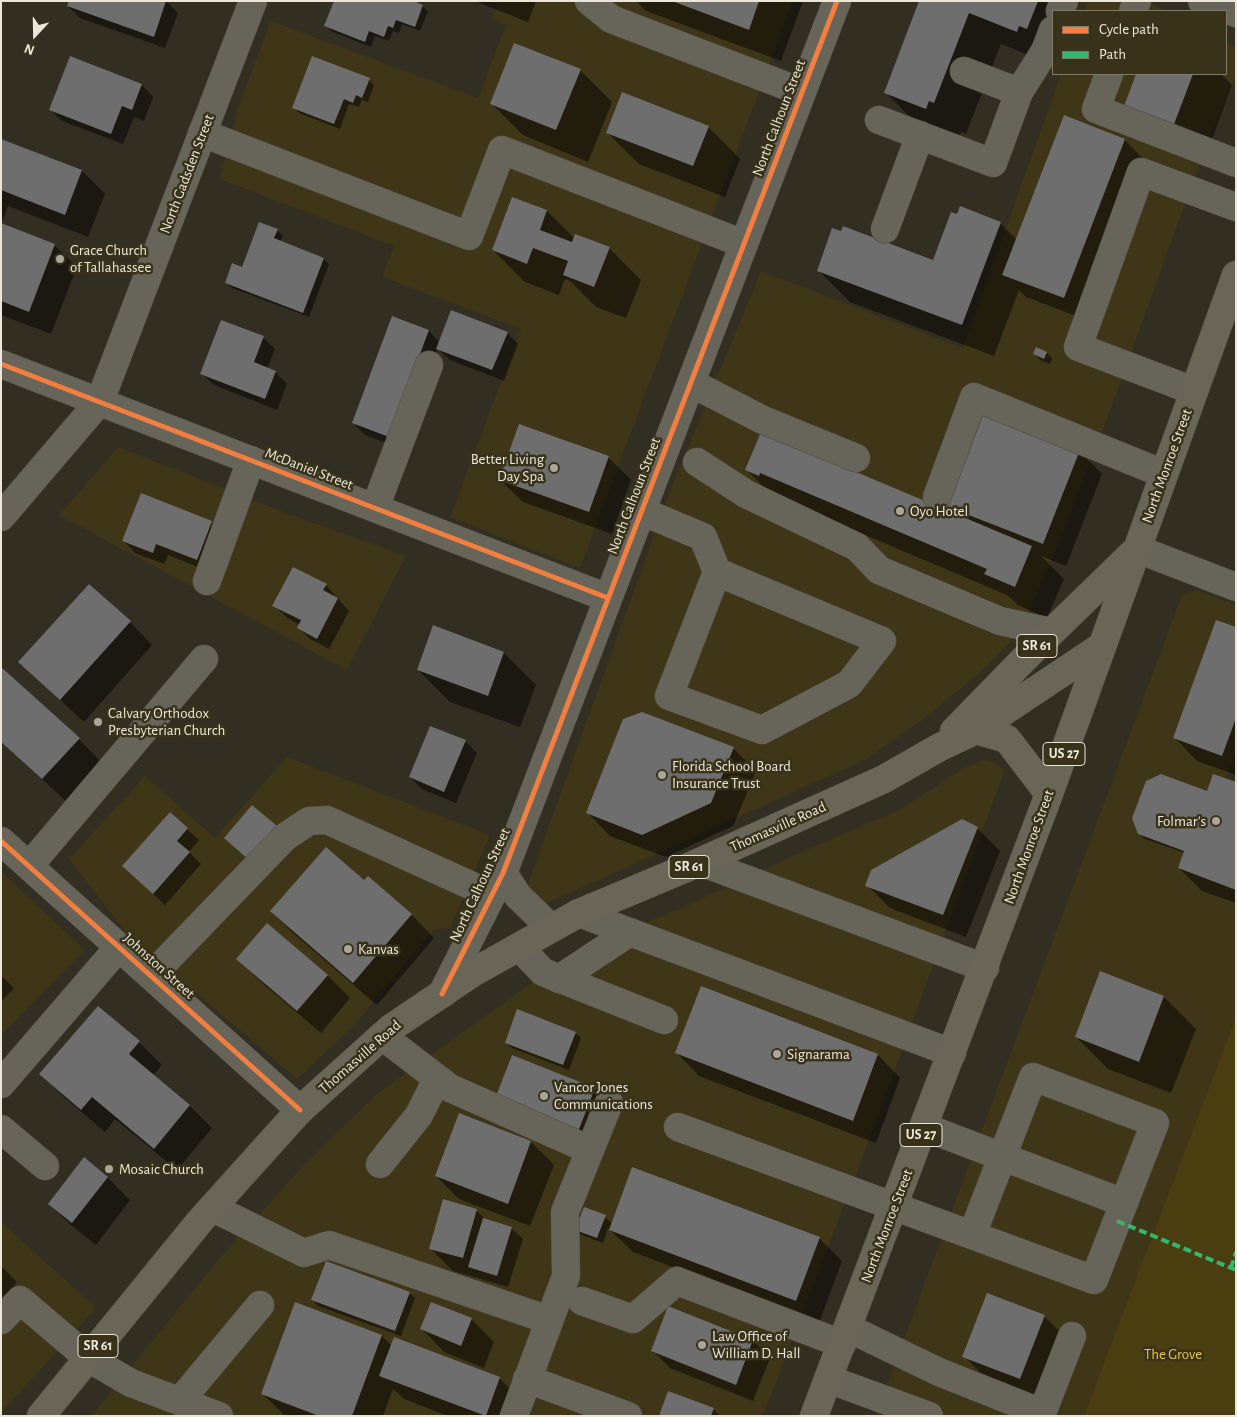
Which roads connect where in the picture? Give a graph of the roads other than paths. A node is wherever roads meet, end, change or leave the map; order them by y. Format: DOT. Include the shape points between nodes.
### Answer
graph roads {
  1 [pos="253,1"];
  2 [pos="589,1"];
  3 [pos="837,1"];
  4 [pos="1202,1"];
  5 [pos="1236,13"];
  6 [pos="1052,33"];
  7 [pos="964,71"];
  8 [pos="1109,75"];
  9 [pos="802,92"];
  10 [pos="1019,92"];
  11 [pos="879,120"];
  12 [pos="202,133"];
  13 [pos="920,135"];
  14 [pos="1236,163"];
  15 [pos="1236,207"];
  16 [pos="885,229"];
  17 [pos="744,244"];
  18 [pos="1236,275"];
  19 [pos="1,364"];
  20 [pos="429,365"];
  21 [pos="691,383"];
  22 [pos="1194,391"];
  23 [pos="100,401"];
  24 [pos="856,458"];
  25 [pos="251,460"];
  26 [pos="697,462"];
  27 [pos="1164,474"];
  28 [pos="936,498"];
  29 [pos="375,508"];
  30 [pos="641,511"];
  31 [pos="1,517"];
  32 [pos="1137,549"];
  33 [pos="717,572"];
  34 [pos="207,581"];
  35 [pos="1236,587"];
  36 [pos="608,598"];
  37 [pos="1051,632"];
  38 [pos="1102,646"];
  39 [pos="204,659"];
  40 [pos="976,730"];
  41 [pos="940,747"];
  42 [pos="1049,794"];
  43 [pos="1,841"];
  44 [pos="700,862"];
  45 [pos="29,866"];
  46 [pos="497,884"];
  47 [pos="579,913"];
  48 [pos="551,928"];
  49 [pos="630,932"];
  50 [pos="119,947"];
  51 [pos="519,947"];
  52 [pos="984,968"];
  53 [pos="151,976"];
  54 [pos="559,979"];
  55 [pos="442,994"];
  56 [pos="664,1020"];
  57 [pos="382,1036"];
  58 [pos="952,1053"];
  59 [pos="438,1079"];
  60 [pos="1,1084"];
  61 [pos="609,1103"];
  62 [pos="300,1110"];
  63 [pos="678,1127"];
  64 [pos="924,1127"];
  65 [pos="1,1129"];
  66 [pos="590,1150"];
  67 [pos="1002,1157"];
  68 [pos="380,1164"];
  69 [pos="45,1166"];
  70 [pos="1124,1203"];
  71 [pos="894,1206"];
  72 [pos="213,1208"];
  73 [pos="972,1235"];
  74 [pos="582,1302"];
  75 [pos="260,1306"];
  76 [pos="1,1320"];
  77 [pos="549,1320"];
  78 [pos="845,1336"];
  79 [pos="1072,1336"];
  80 [pos="88,1358"];
  81 [pos="527,1379"];
  82 [pos="828,1379"];
  83 [pos="180,1401"];
  84 [pos="1042,1414"];
  85 [pos="41,1416"];
  86 [pos="219,1416"];
  87 [pos="514,1416"];
  88 [pos="628,1416"];
  89 [pos="814,1416"];
  90 [pos="929,1416"];
  1 -- 12 [label="street, North Gadsden Street"];
  2 -- 9 [label="street" via="611,19"];
  3 -- 9 [label="street, North Calhoun Street"];
  4 -- 5 [label="street"];
  6 -- 10 [label="street" via="1045,51"];
  7 -- 10 [label="street"];
  8 -- 14 [label="street" via="1096,109"];
  9 -- 17 [label="street, North Calhoun Street"];
  10 -- 13 [label="street" via="993,163"];
  11 -- 13 [label="street"];
  12 -- 17 [label="street" via="469,236 502,150"];
  12 -- 23 [label="street, North Gadsden Street"];
  13 -- 16 [label="street"];
  15 -- 22 [label="street" via="1141,172 1078,346"];
  17 -- 21 [label="street, North Calhoun Street"];
  18 -- 22 [label="main road, North Monroe Street / US 27"];
  19 -- 23 [label="street, McDaniel Street"];
  20 -- 29 [label="street"];
  21 -- 24 [label="street" via="763,420"];
  21 -- 30 [label="street, North Calhoun Street"];
  22 -- 27 [label="main road, North Monroe Street / US 27"];
  23 -- 25 [label="street, McDaniel Street"];
  23 -- 31 [label="street, North Gadsden Street"];
  25 -- 29 [label="street, McDaniel Street"];
  25 -- 34 [label="street"];
  26 -- 37 [label="street" via="746,494 857,547 879,570 1000,621"];
  27 -- 28 [label="street" via="974,398"];
  27 -- 32 [label="main road, North Monroe Street / US 27"];
  29 -- 36 [label="street, McDaniel Street"];
  30 -- 33 [label="street" via="703,537"];
  30 -- 36 [label="street, North Calhoun Street"];
  32 -- 35 [label="street"];
  32 -- 37 [label="main road, Thomasville Road / SR 61"];
  32 -- 38 [label="main road, North Monroe Street / US 27"];
  33 -- 33 [label="street" via="766,593 882,641 849,684 762,730 669,696"];
  36 -- 46 [label="street, North Calhoun Street"];
  37 -- 41 [label="main road, Thomasville Road / SR 61"];
  38 -- 40 [label="main road, Thomasville Road / SR 61"];
  38 -- 42 [label="main road, North Monroe Street / US 27"];
  39 -- 45 [label="street"];
  40 -- 41 [label="main road, Thomasville Road / SR 61"];
  40 -- 42 [label="main road" via="1007,739"];
  41 -- 44 [label="main road, Thomasville Road / SR 61" via="884,779"];
  42 -- 52 [label="main road, North Monroe Street / US 27"];
  43 -- 45 [label="street, Johnston Street"];
  44 -- 47 [label="main road, Thomasville Road / SR 61"];
  44 -- 52 [label="street"];
  45 -- 50 [label="street, Johnston Street"];
  46 -- 48 [label="street" via="518,896"];
  46 -- 53 [label="street" via="327,820 309,822 285,837"];
  46 -- 55 [label="street, North Calhoun Street"];
  47 -- 48 [label="main road, Thomasville Road / SR 61"];
  47 -- 49 [label="street"];
  48 -- 51 [label="main road, Thomasville Road / SR 61"];
  49 -- 54 [label="street"];
  49 -- 58 [label="street"];
  50 -- 53 [label="street, Johnston Street"];
  50 -- 60 [label="street"];
  51 -- 54 [label="street" via="543,972"];
  51 -- 55 [label="main road, Thomasville Road / SR 61"];
  52 -- 58 [label="main road, North Monroe Street / US 27"];
  53 -- 62 [label="street, Johnston Street"];
  54 -- 56 [label="street"];
  55 -- 57 [label="main road, Thomasville Road / SR 61"];
  57 -- 59 [label="street"];
  57 -- 62 [label="main road, Thomasville Road / SR 61"];
  58 -- 64 [label="main road, North Monroe Street / US 27"];
  59 -- 66 [label="street" via="450,1088"];
  59 -- 68 [label="street" via="418,1115"];
  61 -- 66 [label="street"];
  62 -- 72 [label="main road, Thomasville Road / SR 61"];
  63 -- 71 [label="street"];
  64 -- 67 [label="street"];
  64 -- 71 [label="main road, North Monroe Street / US 27"];
  65 -- 69 [label="street"];
  66 -- 77 [label="street" via="565,1212 566,1276"];
  67 -- 70 [label="street"];
  67 -- 70 [label="street" via="1033,1077 1155,1123"];
  67 -- 73 [label="street"];
  70 -- 73 [label="street" via="1094,1280"];
  71 -- 73 [label="street"];
  71 -- 78 [label="main road, North Monroe Street / US 27"];
  72 -- 77 [label="street" via="304,1253 329,1245"];
  72 -- 80 [label="main road, Thomasville Road / SR 61"];
  74 -- 78 [label="street" via="633,1319 677,1281"];
  75 -- 83 [label="street"];
  76 -- 80 [label="street" via="20,1300"];
  77 -- 81 [label="street"];
  78 -- 82 [label="main road, North Monroe Street / US 27"];
  78 -- 84 [label="street"];
  79 -- 84 [label="street"];
  80 -- 83 [label="street" via="130,1383"];
  80 -- 85 [label="main road, Thomasville Road / SR 61"];
  81 -- 87 [label="street"];
  81 -- 88 [label="street"];
  82 -- 89 [label="main road, North Monroe Street / US 27"];
  82 -- 90 [label="street"];
  83 -- 86 [label="street"];
}
